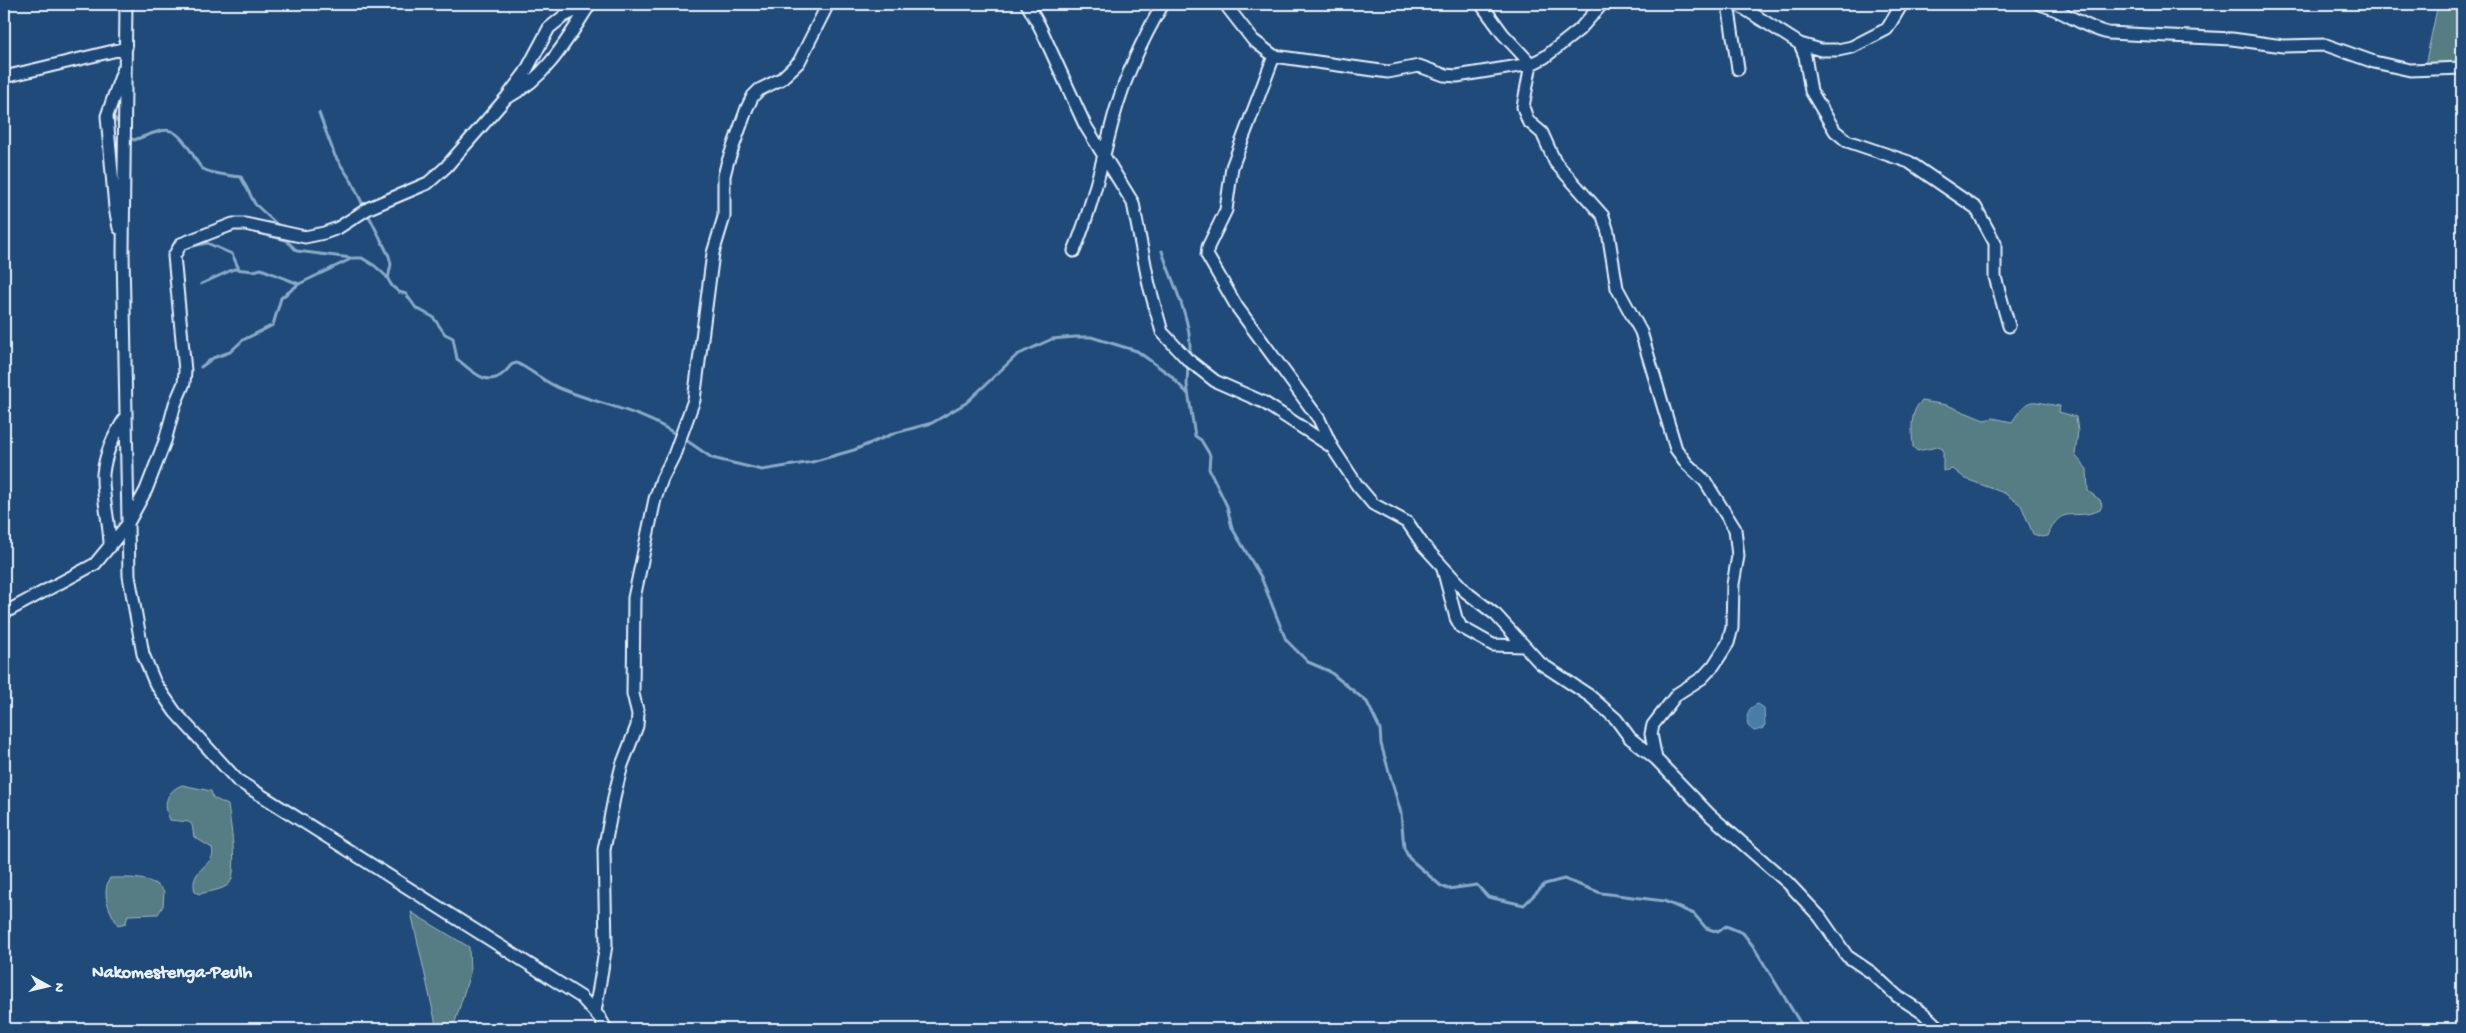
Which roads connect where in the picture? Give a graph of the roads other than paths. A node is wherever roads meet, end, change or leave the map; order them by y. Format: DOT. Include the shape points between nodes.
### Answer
graph roads {
  1 [pos="126,4"];
  2 [pos="589,4"];
  3 [pos="828,4"];
  4 [pos="1027,4"];
  5 [pos="1163,4"];
  6 [pos="1225,4"];
  7 [pos="1482,4"];
  8 [pos="1602,4"];
  9 [pos="1728,4"];
  10 [pos="1737,4"];
  11 [pos="1902,4"];
  12 [pos="2050,5"];
  13 [pos="1800,44"];
  14 [pos="126,48"];
  15 [pos="1274,56"];
  16 [pos="126,62"];
  17 [pos="1531,64"];
  18 [pos="2462,68"];
  19 [pos="1738,69"];
  20 [pos="4,77"];
  21 [pos="507,97"];
  22 [pos="1105,156"];
  23 [pos="1074,251"];
  24 [pos="123,252"];
  25 [pos="2010,326"];
  26 [pos="126,417"];
  27 [pos="1332,447"];
  28 [pos="128,525"];
  29 [pos="110,547"];
  30 [pos="1443,567"];
  31 [pos="4,613"];
  32 [pos="1523,646"];
  33 [pos="1656,759"];
  34 [pos="594,1012"];
  35 [pos="606,1029"];
  36 [pos="1940,1029"];
  1 -- 14 [label="street"];
  2 -- 21 [label="street" via="537,78"];
  2 -- 21 [label="street" via="564,16 549,28 524,74"];
  3 -- 34 [label="street" via="799,62 781,79 758,90 753,96 724,176 724,216 714,253 694,400 655,499 634,598 632,684 638,714 615,793 604,850 606,945"];
  4 -- 22 [label="street" via="1084,125"];
  5 -- 22 [label="street" via="1131,69 1114,114"];
  6 -- 15 [label="street" via="1253,40"];
  7 -- 17 [label="street" via="1503,34"];
  8 -- 17 [label="street" via="1579,30"];
  9 -- 19 [label="street"];
  10 -- 13 [label="street"];
  11 -- 13 [label="street" via="1887,30 1852,47 1822,50"];
  12 -- 18 [label="street" via="2091,28 2108,33 2232,39 2283,46 2326,45 2374,62 2410,70"];
  13 -- 25 [label="street" via="1806,56 1811,91 1835,131 1847,141 1909,162 1976,208 1995,243 1995,277"];
  14 -- 16 [label="street"];
  14 -- 20 [label="street"];
  15 -- 17 [label="street" via="1388,72 1419,66 1457,76"];
  15 -- 27 [label="street" via="1232,167 1226,210 1208,246 1207,255 1237,307 1319,419"];
  16 -- 24 [label="street"];
  16 -- 24 [label="street" via="107,116 115,208"];
  17 -- 33 [label="street" via="1524,114 1542,133 1555,162 1603,216 1617,288 1641,332 1676,449 1704,481 1735,529 1738,542 1732,628 1728,643 1714,665 1702,678 1677,694 1653,725 1651,734"];
  21 -- 28 [label="street" via="428,183 369,208 338,228 305,237 233,224 181,244 174,256 186,371 184,383 152,474"];
  22 -- 23 [label="street"];
  22 -- 27 [label="street" via="1133,203 1149,286 1162,332 1187,359 1215,381 1263,402"];
  24 -- 26 [label="street"];
  26 -- 28 [label="street"];
  26 -- 29 [label="street" via="116,432 103,474"];
  27 -- 30 [label="street" via="1373,504 1408,523"];
  28 -- 29 [label="street"];
  28 -- 34 [label="street" via="134,614 143,654 155,683 175,712 237,780 581,997"];
  29 -- 31 [label="street" via="95,564"];
  30 -- 32 [label="street" via="1476,602 1496,615"];
  30 -- 32 [label="street" via="1461,627 1493,644"];
  32 -- 33 [label="street" via="1540,663 1590,696 1616,719 1630,738"];
  33 -- 36 [label="street" via="1710,815 1788,882 1820,917 1847,956"];
  34 -- 35 [label="street"];
}
